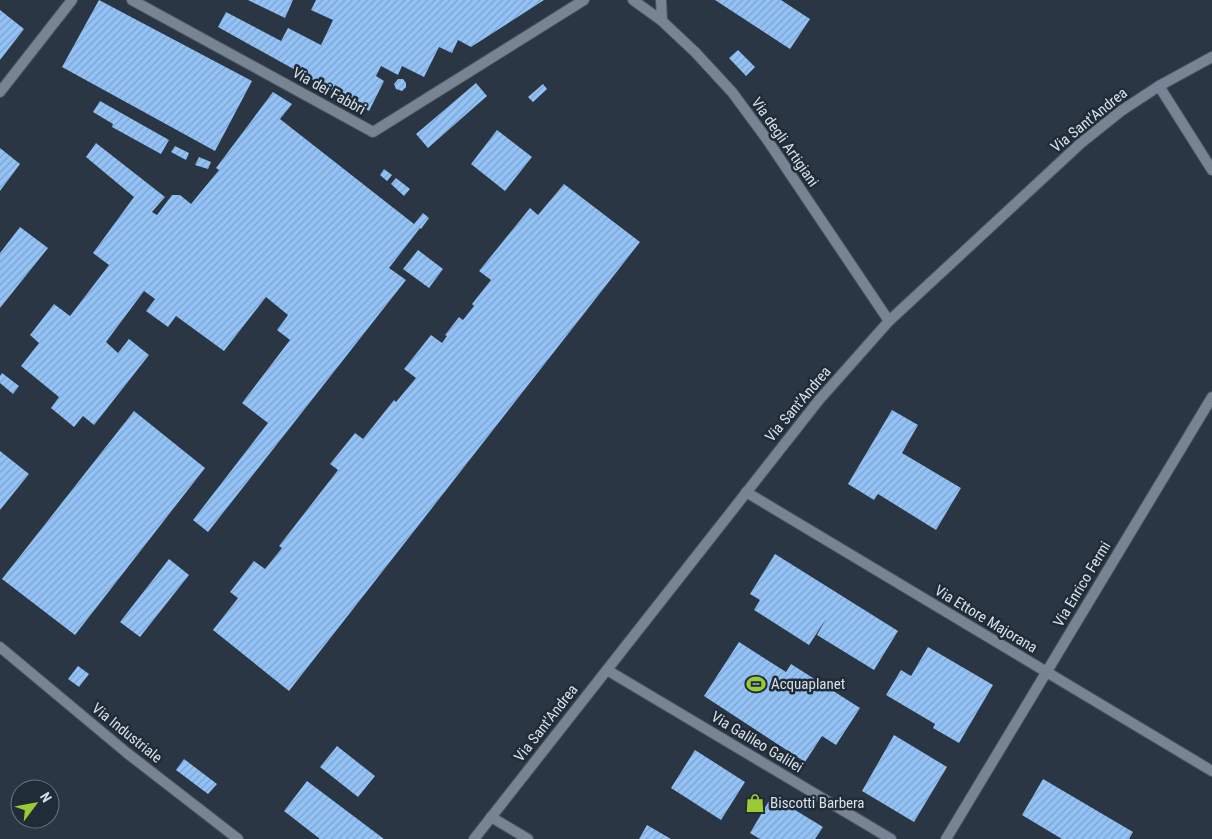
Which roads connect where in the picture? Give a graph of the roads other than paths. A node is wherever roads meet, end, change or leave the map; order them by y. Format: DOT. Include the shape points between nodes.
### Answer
graph roads {
  1 [pos="72,0"];
  2 [pos="132,0"];
  3 [pos="584,0"];
  4 [pos="633,0"];
  5 [pos="661,0"];
  6 [pos="662,22"];
  7 [pos="1212,57"];
  8 [pos="1159,86"];
  9 [pos="0,92"];
  10 [pos="1212,170"];
  11 [pos="889,321"];
  12 [pos="1212,397"];
  13 [pos="746,492"];
  14 [pos="0,647"];
  15 [pos="607,670"];
  16 [pos="1046,672"];
  17 [pos="1212,771"];
  18 [pos="491,817"];
  19 [pos="238,839"];
  20 [pos="474,839"];
  21 [pos="528,839"];
  22 [pos="892,839"];
  23 [pos="946,839"];
  1 -- 9 [label="street"];
  2 -- 3 [label="street, Via dei Fabbri" via="373,132"];
  4 -- 6 [label="street, Via degli Artigiani"];
  5 -- 6 [label="street"];
  6 -- 11 [label="street, Via degli Artigiani" via="732,92"];
  7 -- 8 [label="street, Via Sant'Andrea"];
  8 -- 10 [label="street"];
  8 -- 11 [label="street, Via Sant'Andrea" via="1081,143"];
  11 -- 13 [label="street, Via Sant'Andrea" via="819,400"];
  12 -- 16 [label="street, Via Enrico Fermi"];
  13 -- 15 [label="street, Via Sant'Andrea"];
  13 -- 16 [label="street, Via Ettore Majorana"];
  14 -- 19 [label="street, Via Industriale" via="127,753"];
  15 -- 18 [label="street, Via Sant'Andrea"];
  15 -- 22 [label="street, Via Galileo Galilei"];
  16 -- 17 [label="street, Via Ettore Majorana"];
  16 -- 23 [label="street, Via Enrico Fermi"];
  18 -- 20 [label="street, Via Sant'Andrea"];
  18 -- 21 [label="street"];
}
